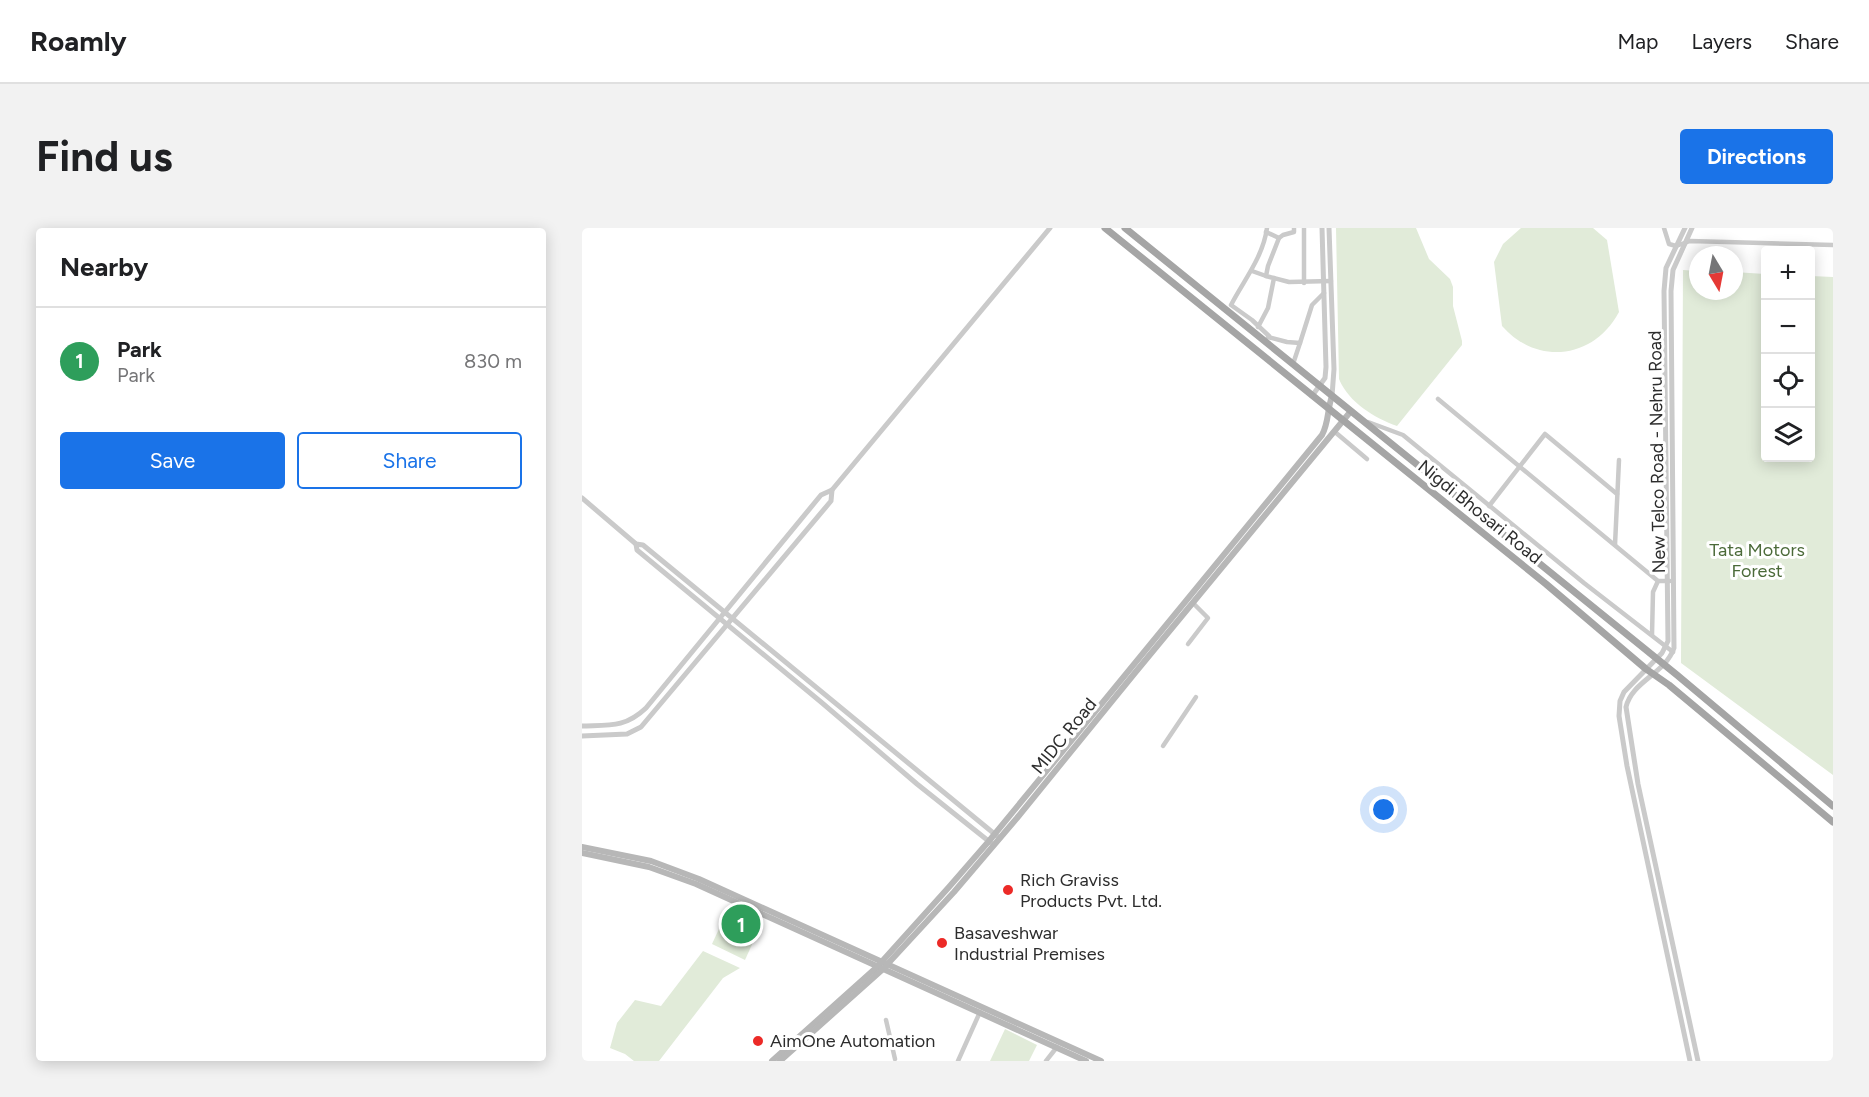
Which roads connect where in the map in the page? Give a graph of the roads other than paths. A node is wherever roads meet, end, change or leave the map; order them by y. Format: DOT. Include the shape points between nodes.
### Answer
graph roads {
  1 [pos="1050,228"];
  2 [pos="1106,228"];
  3 [pos="1125,228"];
  4 [pos="1294,228"];
  5 [pos="1304,228"];
  6 [pos="1322,228"];
  7 [pos="1329,228"];
  8 [pos="1664,228"];
  9 [pos="1685,228"];
  10 [pos="1692,228"];
  11 [pos="1266,230"];
  12 [pos="1279,238"];
  13 [pos="1683,244"];
  14 [pos="1833,245"];
  15 [pos="1676,246"];
  16 [pos="1252,271"];
  17 [pos="1266,276"];
  18 [pos="1274,279"];
  19 [pos="1328,282"];
  20 [pos="1304,283"];
  21 [pos="1324,293"];
  22 [pos="1258,327"];
  23 [pos="1265,338"];
  24 [pos="1300,343"];
  25 [pos="1293,364"];
  26 [pos="1320,386"];
  27 [pos="1312,396"];
  28 [pos="1332,396"];
  29 [pos="1438,399"];
  30 [pos="1328,408"];
  31 [pos="1351,411"];
  32 [pos="1363,420"];
  33 [pos="1343,421"];
  34 [pos="1335,432"];
  35 [pos="1367,459"];
  36 [pos="1619,460"];
  37 [pos="1669,465"];
  38 [pos="1520,466"];
  39 [pos="832,490"];
  40 [pos="1617,494"];
  41 [pos="582,498"];
  42 [pos="1489,506"];
  43 [pos="636,544"];
  44 [pos="1615,545"];
  45 [pos="1658,581"];
  46 [pos="1670,581"];
  47 [pos="1584,583"];
  48 [pos="1576,593"];
  49 [pos="1193,603"];
  50 [pos="725,612"];
  51 [pos="720,618"];
  52 [pos="733,618"];
  53 [pos="728,624"];
  54 [pos="1161,636"];
  55 [pos="1652,636"];
  56 [pos="1188,644"];
  57 [pos="1666,647"];
  58 [pos="1672,652"];
  59 [pos="1656,659"];
  60 [pos="1664,665"];
  61 [pos="1646,669"];
  62 [pos="1654,674"];
  63 [pos="1196,697"];
  64 [pos="642,712"];
  65 [pos="649,718"];
  66 [pos="582,726"];
  67 [pos="582,736"];
  68 [pos="1164,746"];
  69 [pos="1833,806"];
  70 [pos="1833,822"];
  71 [pos="997,836"];
  72 [pos="992,843"];
  73 [pos="582,847"];
  74 [pos="582,853"];
  75 [pos="883,966"];
  76 [pos="981,1010"];
  77 [pos="886,1020"];
  78 [pos="1059,1045"];
  79 [pos="893,1060"];
  80 [pos="772,1061"];
  81 [pos="780,1061"];
  82 [pos="901,1061"];
  83 [pos="958,1061"];
  84 [pos="1046,1061"];
  85 [pos="1086,1061"];
  86 [pos="1101,1061"];
  87 [pos="1690,1061"];
  88 [pos="1698,1061"];
  1 -- 39 [label="street"];
  2 -- 27 [label="main road, Nigdi Bhosari Road"];
  3 -- 23 [label="main road, Nigdi Bhosari Road"];
  4 -- 12 [label="street" via="1294,232"];
  5 -- 20 [label="street"];
  6 -- 19 [label="street"];
  7 -- 19 [label="street"];
  8 -- 15 [label="street" via="1669,244"];
  9 -- 15 [label="street, New Telco Road - Nehru Road"];
  10 -- 13 [label="street, New Telco Road - Nehru Road"];
  11 -- 12 [label="street"];
  11 -- 16 [label="street"];
  12 -- 17 [label="street"];
  13 -- 14 [label="street" via="1696,241"];
  13 -- 15 [label="street"];
  13 -- 37 [label="street, New Telco Road - Nehru Road" via="1671,278"];
  15 -- 37 [label="street, New Telco Road - Nehru Road" via="1665,277"];
  16 -- 17 [label="street"];
  16 -- 22 [label="street" via="1231,305"];
  17 -- 18 [label="street"];
  18 -- 20 [label="street"];
  18 -- 22 [label="street" via="1268,308"];
  19 -- 20 [label="street"];
  19 -- 21 [label="street"];
  19 -- 28 [label="street"];
  21 -- 24 [label="street" via="1312,305"];
  21 -- 26 [label="street" via="1326,367"];
  22 -- 23 [label="street"];
  23 -- 24 [label="street"];
  23 -- 25 [label="main road, Nigdi Bhosari Road"];
  24 -- 25 [label="street"];
  25 -- 26 [label="main road, Nigdi Bhosari Road"];
  26 -- 27 [label="street"];
  26 -- 28 [label="main road, Nigdi Bhosari Road"];
  27 -- 30 [label="main road, Nigdi Bhosari Road"];
  28 -- 30 [label="main road"];
  28 -- 31 [label="main road, Nigdi Bhosari Road"];
  29 -- 38 [label="street"];
  30 -- 33 [label="main road, Nigdi Bhosari Road"];
  30 -- 54 [label="main road" via="1328,423 1322,435"];
  31 -- 32 [label="main road, Nigdi Bhosari Road"];
  31 -- 33 [label="main road"];
  32 -- 42 [label="street" via="1402,435"];
  32 -- 48 [label="main road, Nigdi Bhosari Road"];
  33 -- 34 [label="main road"];
  33 -- 61 [label="main road, Nigdi Bhosari Road"];
  34 -- 35 [label="street"];
  34 -- 49 [label="main road"];
  36 -- 40 [label="street"];
  37 -- 46 [label="street, New Telco Road - Nehru Road"];
  38 -- 40 [label="street" via="1545,434"];
  38 -- 42 [label="street"];
  38 -- 44 [label="street"];
  39 -- 50 [label="street" via="821,495"];
  39 -- 52 [label="street" via="831,501"];
  40 -- 44 [label="street"];
  41 -- 43 [label="street"];
  42 -- 47 [label="street"];
  43 -- 50 [label="street" via="643,545"];
  43 -- 51 [label="street" via="637,550"];
  44 -- 45 [label="street"];
  45 -- 46 [label="street"];
  45 -- 55 [label="street" via="1653,592"];
  46 -- 57 [label="street, New Telco Road - Nehru Road"];
  46 -- 58 [label="street, New Telco Road - Nehru Road"];
  47 -- 48 [label="street"];
  47 -- 55 [label="street"];
  48 -- 59 [label="main road, Nigdi Bhosari Road"];
  49 -- 54 [label="main road"];
  49 -- 56 [label="street" via="1208,618"];
  50 -- 51 [label="street"];
  50 -- 52 [label="street"];
  51 -- 53 [label="street"];
  51 -- 64 [label="street"];
  52 -- 53 [label="street"];
  52 -- 71 [label="street"];
  53 -- 65 [label="street"];
  53 -- 72 [label="street"];
  54 -- 71 [label="main road"];
  55 -- 57 [label="street"];
  57 -- 58 [label="street"];
  57 -- 59 [label="street"];
  58 -- 60 [label="street, New Telco Road - Nehru Road"];
  59 -- 60 [label="main road, Nigdi Bhosari Road"];
  59 -- 61 [label="street"];
  60 -- 62 [label="street, New Telco Road - Nehru Road"];
  60 -- 69 [label="main road, Nigdi Bhosari Road"];
  61 -- 62 [label="main road, Nigdi Bhosari Road"];
  61 -- 87 [label="street" via="1624,692 1619,716"];
  62 -- 70 [label="main road, Nigdi Bhosari Road"];
  62 -- 88 [label="street, New Telco Road - Nehru Road" via="1630,696 1626,707 1638,784"];
  63 -- 68 [label="street"];
  64 -- 65 [label="street"];
  64 -- 66 [label="street" via="621,724"];
  65 -- 67 [label="street" via="627,734"];
  71 -- 72 [label="main road"];
  72 -- 75 [label="main road"];
  73 -- 75 [label="main road" via="666,866"];
  74 -- 75 [label="main road" via="664,871"];
  75 -- 76 [label="main road"];
  75 -- 80 [label="main road"];
  75 -- 81 [label="main road"];
  76 -- 78 [label="main road"];
  76 -- 83 [label="street"];
  77 -- 79 [label="street"];
  78 -- 84 [label="street"];
  78 -- 85 [label="main road"];
  78 -- 86 [label="main road"];
  79 -- 82 [label="street"];
}
